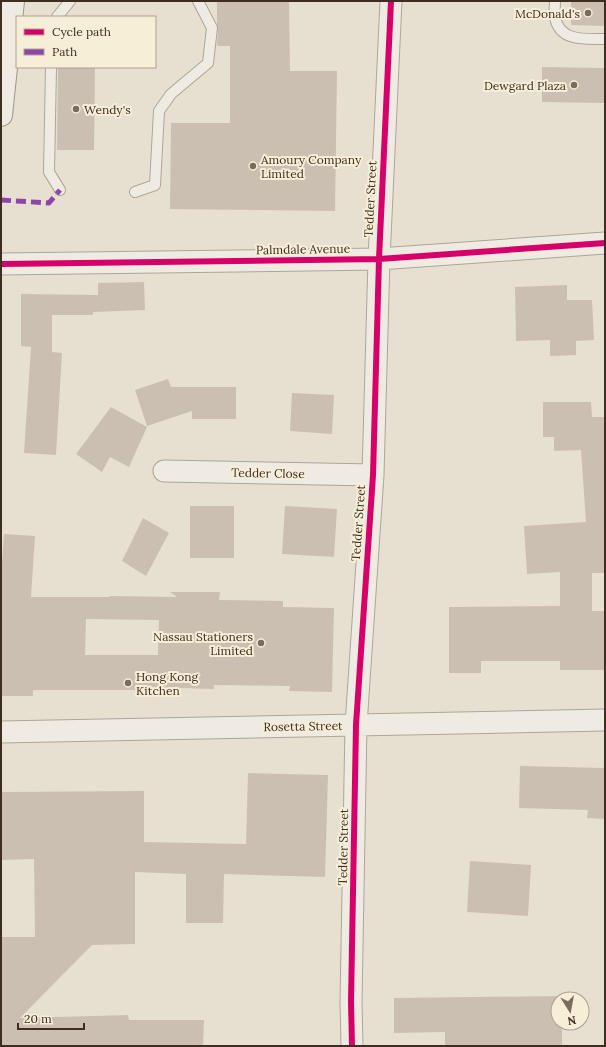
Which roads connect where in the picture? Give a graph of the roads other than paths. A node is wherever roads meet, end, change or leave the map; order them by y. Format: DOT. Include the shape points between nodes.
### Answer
graph roads {
  1 [pos="13,1"];
  2 [pos="70,1"];
  3 [pos="198,1"];
  4 [pos="391,1"];
  5 [pos="555,1"];
  6 [pos="58,16"];
  7 [pos="605,40"];
  8 [pos="51,68"];
  9 [pos="1,115"];
  10 [pos="60,190"];
  11 [pos="135,192"];
  12 [pos="605,243"];
  13 [pos="379,259"];
  14 [pos="1,264"];
  15 [pos="164,471"];
  16 [pos="373,475"];
  17 [pos="605,720"];
  18 [pos="356,726"];
  19 [pos="1,732"];
  20 [pos="352,1046"];
  1 -- 9 [label="main road"];
  2 -- 6 [label="lane"];
  3 -- 11 [label="lane" via="212,28 208,63 171,94 159,111 155,185"];
  4 -- 13 [label="street, Tedder Street"];
  5 -- 7 [label="lane" via="554,17 565,34 578,39"];
  8 -- 10 [label="lane" via="49,172"];
  12 -- 13 [label="street, Palmdale Avenue"];
  13 -- 14 [label="street, Palmdale Avenue"];
  13 -- 16 [label="street, Tedder Street"];
  15 -- 16 [label="street, Tedder Close"];
  16 -- 18 [label="street, Tedder Street"];
  17 -- 18 [label="street, Rosetta Street"];
  18 -- 19 [label="street, Rosetta Street"];
  18 -- 20 [label="street, Tedder Street"];
}
